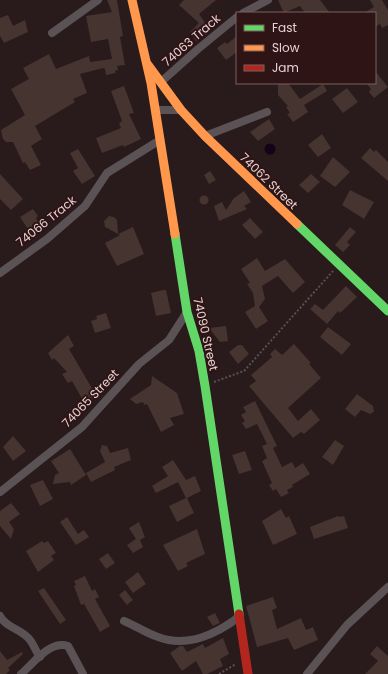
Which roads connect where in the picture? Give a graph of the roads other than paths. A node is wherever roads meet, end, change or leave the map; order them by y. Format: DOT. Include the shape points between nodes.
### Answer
graph roads {
  1 [pos="98,0"];
  2 [pos="132,0"];
  3 [pos="268,0"];
  4 [pos="246,12"];
  5 [pos="236,18"];
  6 [pos="52,33"];
  7 [pos="146,57"];
  8 [pos="162,81"];
  9 [pos="155,110"];
  10 [pos="181,110"];
  11 [pos="267,112"];
  12 [pos="205,136"];
  13 [pos="160,140"];
  14 [pos="0,273"];
  15 [pos="388,311"];
  16 [pos="187,312"];
  17 [pos="0,492"];
  18 [pos="388,586"];
  19 [pos="0,616"];
  20 [pos="240,616"];
  21 [pos="124,622"];
  22 [pos="40,657"];
  23 [pos="21,674"];
  24 [pos="83,674"];
  25 [pos="248,674"];
  26 [pos="307,674"];
  1 -- 6 [label="street"];
  2 -- 7 [label="street, 74090 Street"];
  3 -- 4 [label="street"];
  5 -- 8 [label="street, 74063 Track"];
  7 -- 8 [label="street, 74062 Street" via="148,64"];
  7 -- 9 [label="street, 74090 Street"];
  8 -- 10 [label="street, 74062 Street"];
  9 -- 10 [label="street"];
  9 -- 13 [label="street, 74090 Street"];
  10 -- 12 [label="street, 74062 Street"];
  11 -- 12 [label="street"];
  12 -- 15 [label="street, 74062 Street"];
  13 -- 14 [label="street, 74066 Track" via="107,173 85,206 47,239"];
  13 -- 16 [label="street, 74090 Street"];
  16 -- 17 [label="street, 74065 Street" via="169,340 139,364 82,427"];
  16 -- 20 [label="street, 74090 Street" via="199,351"];
  18 -- 26 [label="street" via="347,625"];
  19 -- 22 [label="street" via="3,622 30,640"];
  20 -- 21 [label="street" via="224,629 199,638 178,641 158,637 139,626"];
  20 -- 25 [label="street, 74090 Street"];
  22 -- 23 [label="street"];
  22 -- 24 [label="street" via="53,646 68,646"];
}
